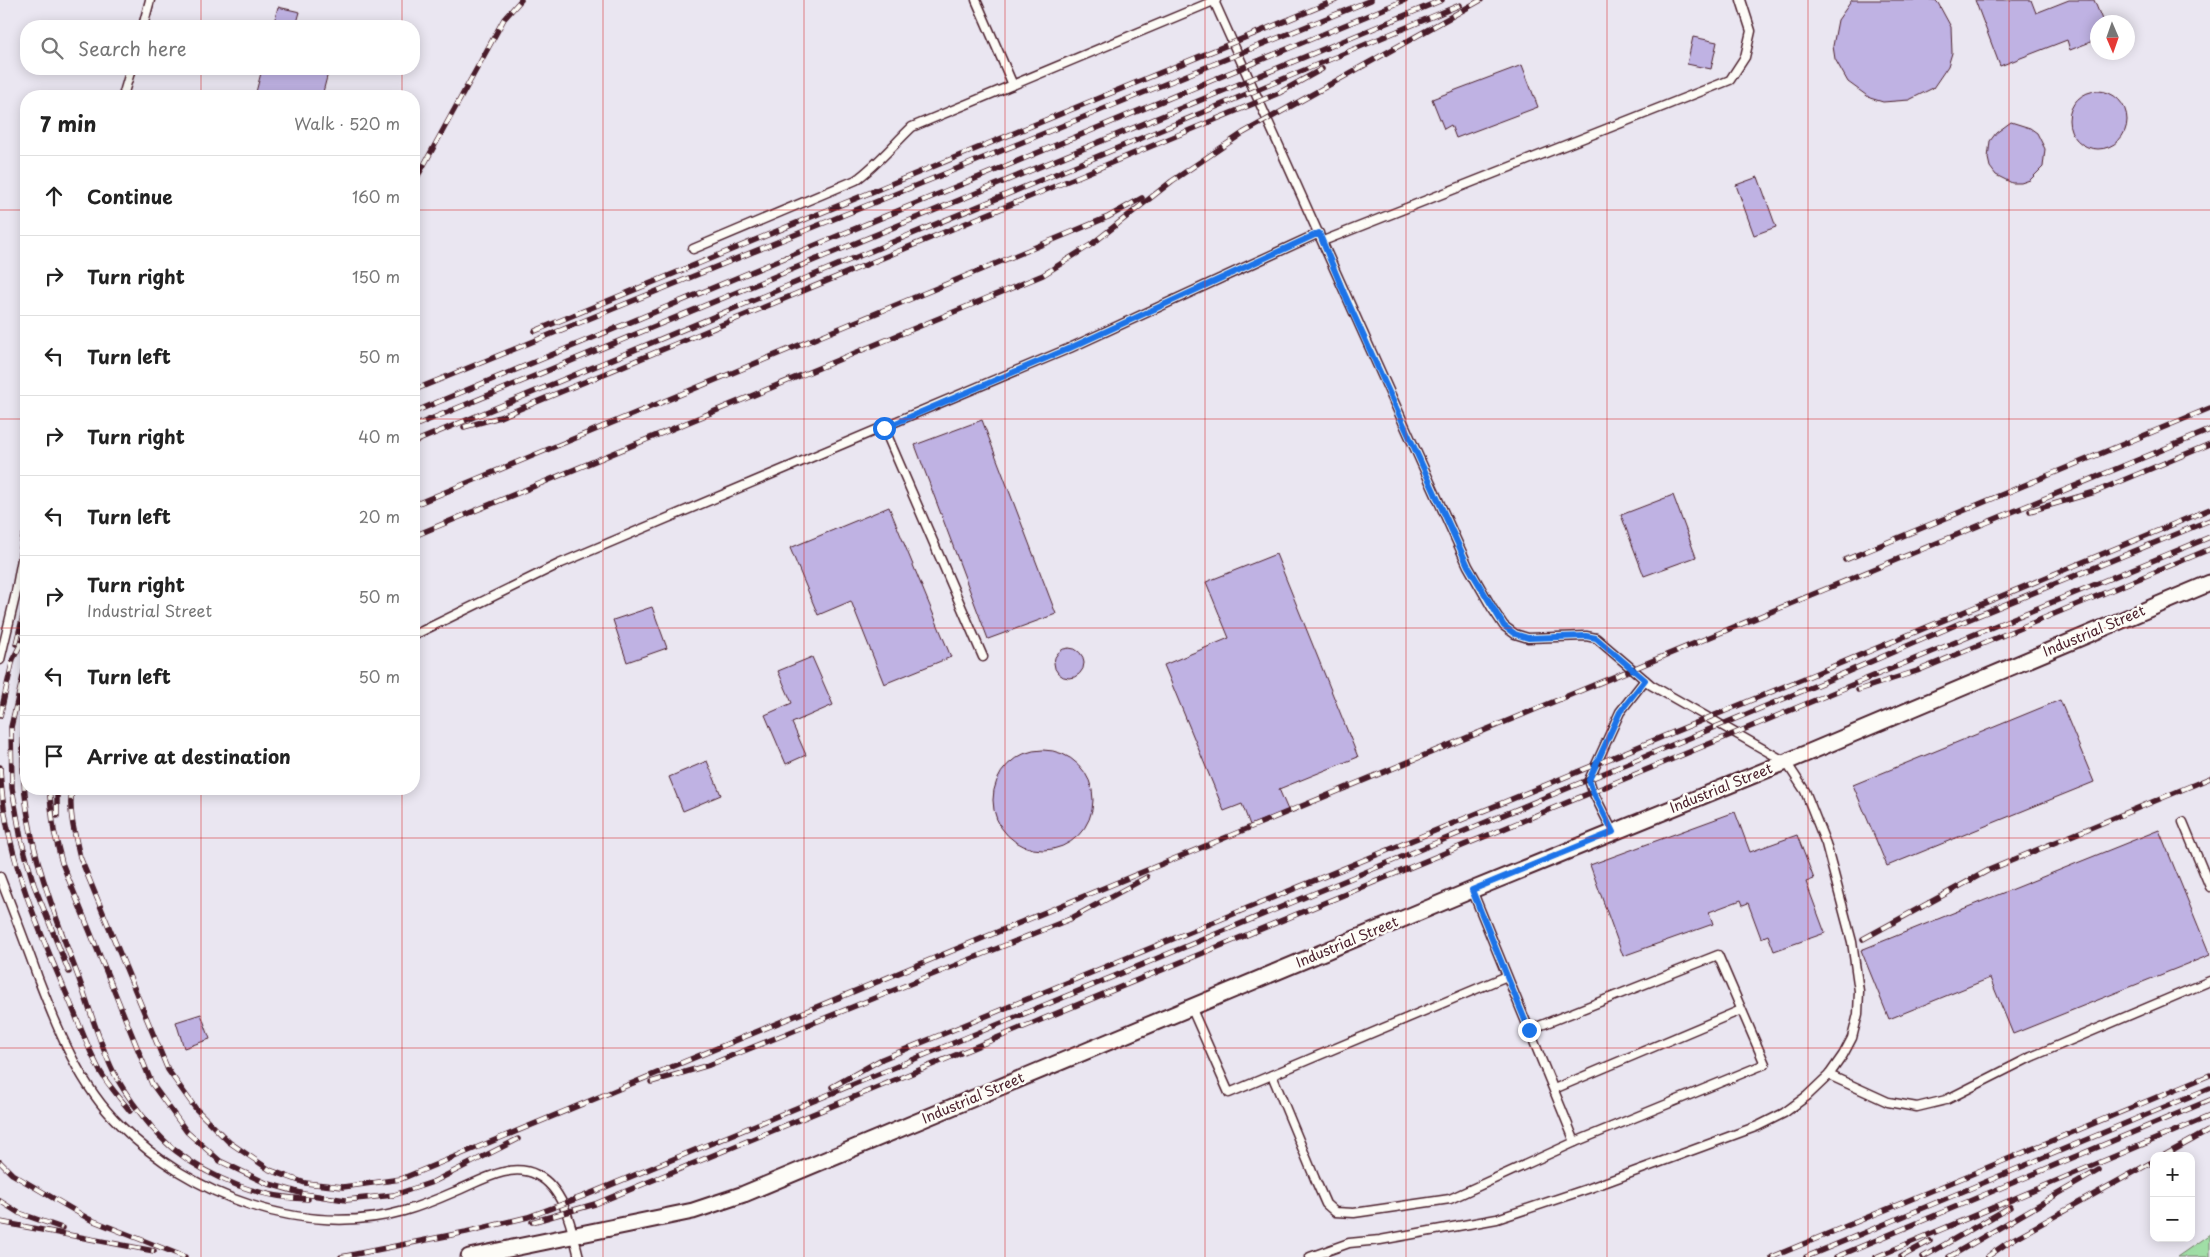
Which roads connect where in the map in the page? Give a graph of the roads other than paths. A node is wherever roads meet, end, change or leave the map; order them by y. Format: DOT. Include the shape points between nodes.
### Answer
graph roads {
  1 [pos="150,0"];
  2 [pos="976,0"];
  3 [pos="1215,0"];
  4 [pos="1741,0"];
  5 [pos="145,20"];
  6 [pos="129,75"];
  7 [pos="1012,85"];
  8 [pos="125,90"];
  9 [pos="1319,233"];
  10 [pos="1323,241"];
  11 [pos="693,249"];
  12 [pos="884,428"];
  13 [pos="20,569"];
  14 [pos="2210,582"];
  15 [pos="420,632"];
  16 [pos="983,657"];
  17 [pos="0,660"];
  18 [pos="1645,680"];
  19 [pos="1786,762"];
  20 [pos="2183,822"];
  21 [pos="1613,832"];
  22 [pos="0,877"];
  23 [pos="2210,887"];
  24 [pos="1472,890"];
  25 [pos="1507,976"];
  26 [pos="2210,981"];
  27 [pos="1191,1007"];
  28 [pos="1741,1010"];
  29 [pos="1529,1030"];
  30 [pos="1272,1075"];
  31 [pos="1829,1075"];
  32 [pos="1554,1089"];
  33 [pos="1575,1142"];
  34 [pos="574,1236"];
  35 [pos="469,1257"];
  36 [pos="579,1257"];
  37 [pos="1310,1257"];
  1 -- 5 [label="lane"];
  2 -- 7 [label="lane"];
  3 -- 7 [label="lane"];
  3 -- 9 [label="lane"];
  4 -- 10 [label="lane" via="1751,31 1745,57 1730,80"];
  6 -- 8 [label="lane"];
  7 -- 11 [label="lane" via="912,127 872,170 856,180"];
  9 -- 10 [label="lane"];
  9 -- 12 [label="lane" via="1070,348"];
  10 -- 18 [label="lane" via="1468,566 1504,626 1528,638 1596,638"];
  12 -- 15 [label="lane" via="558,564"];
  12 -- 16 [label="lane"];
  13 -- 17 [label="lane"];
  14 -- 19 [label="street, Industrial Street"];
  18 -- 19 [label="lane"];
  18 -- 21 [label="lane" via="1620,712 1589,780"];
  19 -- 21 [label="street, Industrial Street"];
  19 -- 31 [label="lane" via="1805,791 1826,844 1852,942 1859,990 1852,1038"];
  20 -- 23 [label="lane"];
  21 -- 24 [label="street, Industrial Street"];
  22 -- 34 [label="lane" via="76,1066 118,1124 173,1169 242,1203 275,1212 350,1219 406,1211 490,1176 522,1171 536,1174 548,1183 566,1212"];
  24 -- 25 [label="lane"];
  24 -- 27 [label="street, Industrial Street"];
  25 -- 29 [label="lane"];
  25 -- 30 [label="lane"];
  26 -- 31 [label="lane" via="2031,1057 1946,1100 1917,1107 1888,1102"];
  27 -- 30 [label="lane" via="1229,1093"];
  27 -- 34 [label="street, Industrial Street" via="744,1194 693,1211"];
  28 -- 29 [label="lane" via="1718,955"];
  28 -- 32 [label="lane"];
  28 -- 33 [label="lane" via="1765,1064"];
  29 -- 32 [label="lane"];
  30 -- 33 [label="lane" via="1314,1180 1326,1204 1335,1212 1354,1213 1450,1199"];
  31 -- 37 [label="lane" via="1784,1113 1758,1126 1581,1191 1496,1219 1349,1243"];
  32 -- 33 [label="lane"];
  34 -- 35 [label="street, Industrial Street"];
  34 -- 36 [label="lane"];
}
